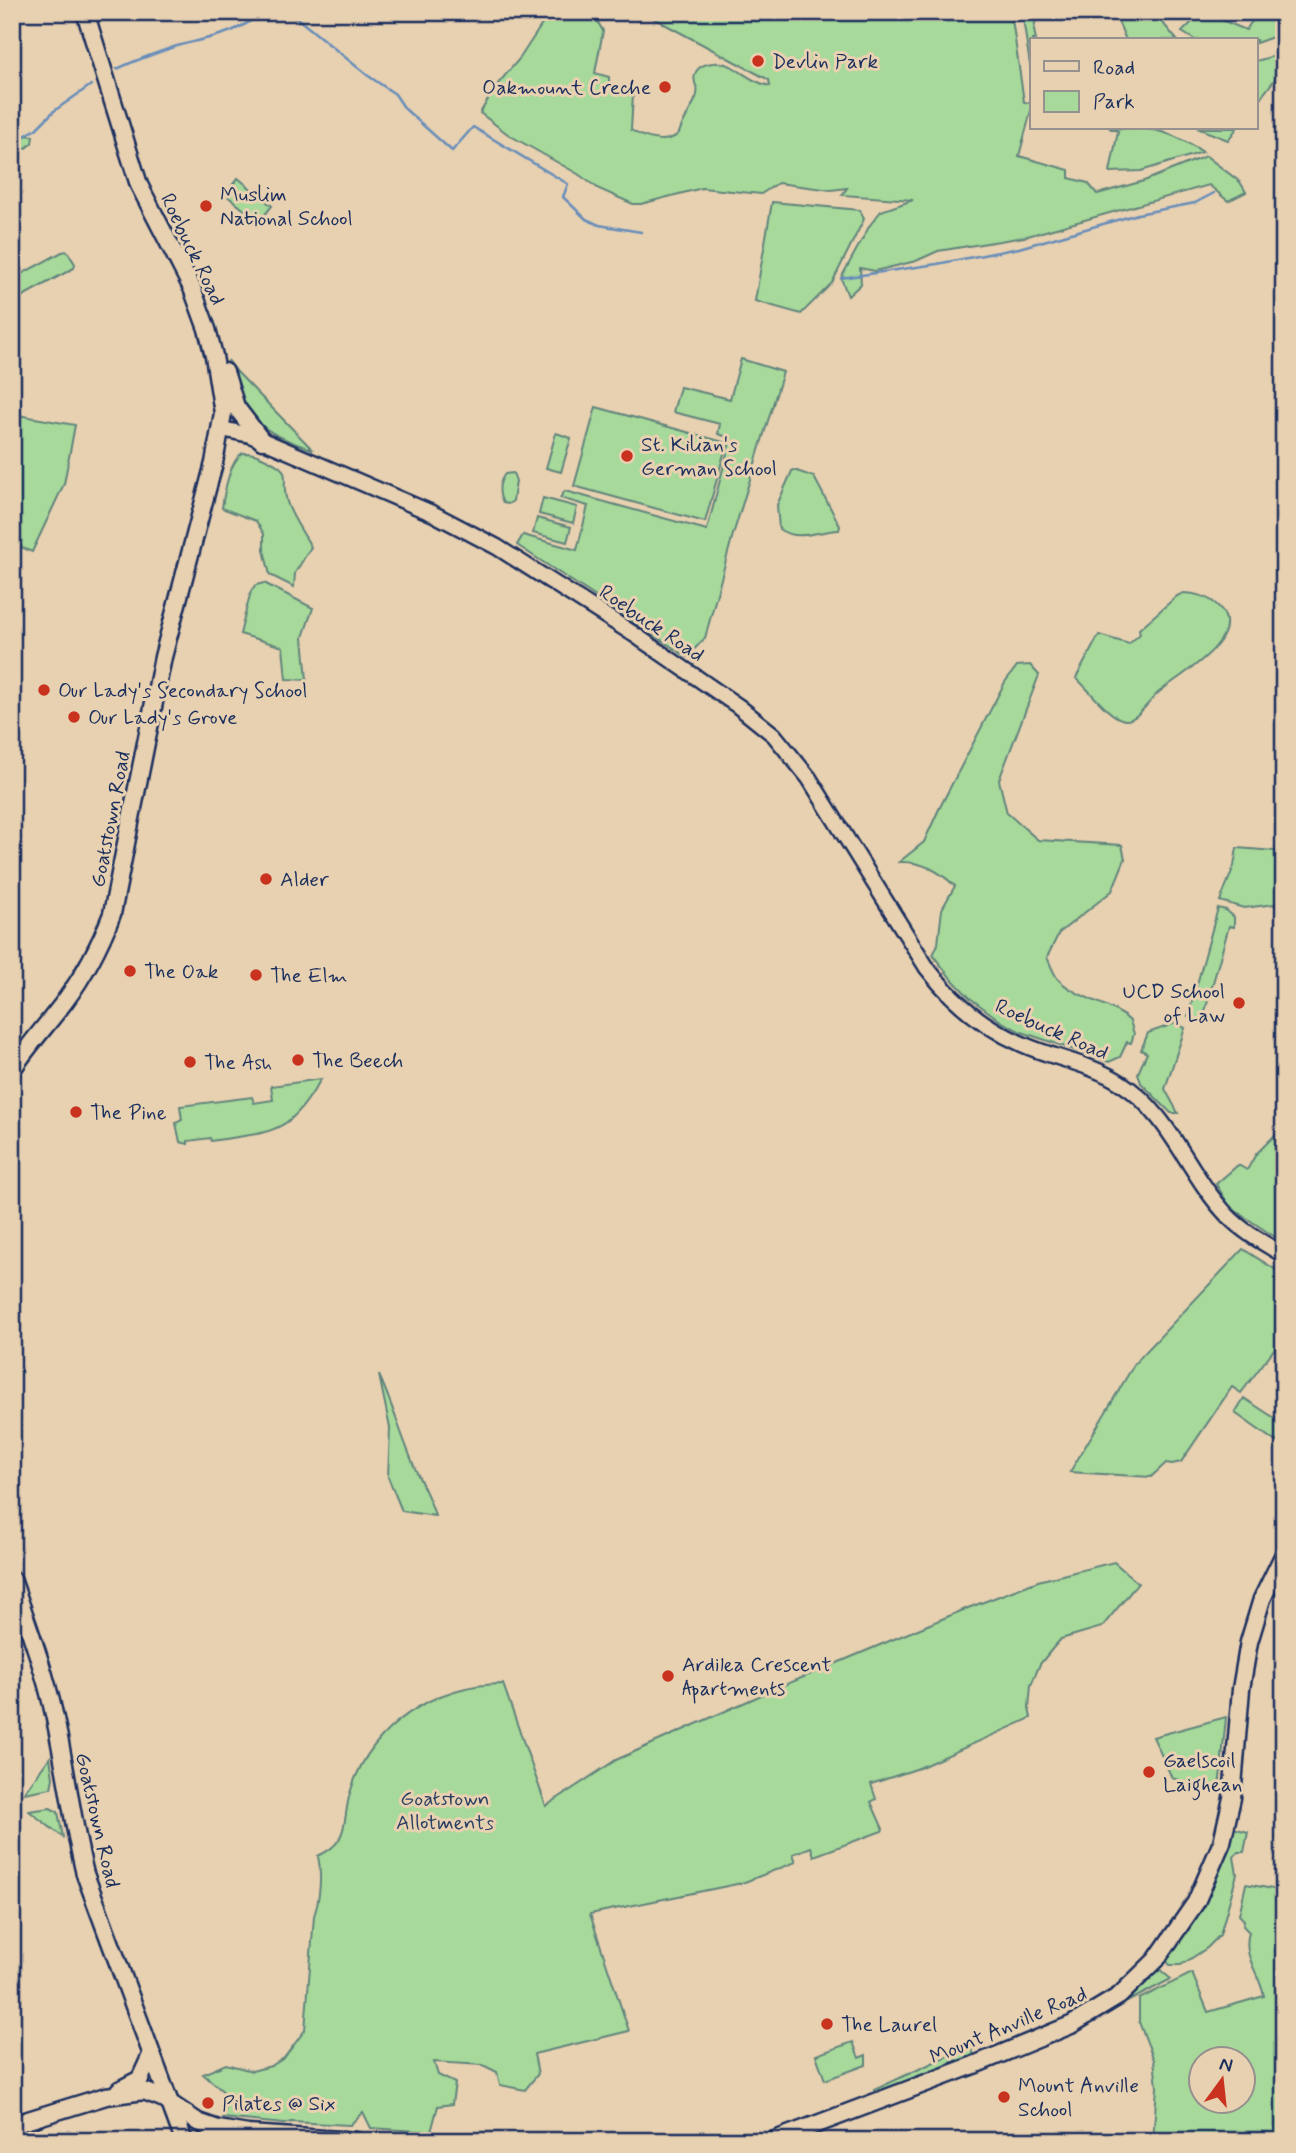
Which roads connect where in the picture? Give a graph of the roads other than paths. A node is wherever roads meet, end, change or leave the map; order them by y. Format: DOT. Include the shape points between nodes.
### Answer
graph roads {
  1 [pos="85,12"];
  2 [pos="214,355"];
  3 [pos="222,429"];
  4 [pos="262,441"];
  5 [pos="12,1070"];
  6 [pos="1284,1255"];
  7 [pos="1284,1554"];
  8 [pos="12,1579"];
  9 [pos="151,2055"];
  10 [pos="106,2095"];
  11 [pos="172,2105"];
  12 [pos="12,2125"];
  13 [pos="246,2133"];
  14 [pos="184,2141"];
  15 [pos="205,2141"];
  16 [pos="356,2141"];
  17 [pos="772,2141"];
  1 -- 2 [label="main road, Roebuck Road" via="139,185 192,288"];
  2 -- 3 [label="main road, Roebuck Road" via="222,393"];
  2 -- 4 [label="main road" via="240,413"];
  3 -- 4 [label="street, Roebuck Road"];
  3 -- 5 [label="main road, Goatstown Road" via="163,657 112,914 100,945 66,1000"];
  4 -- 6 [label="street, Roebuck Road" via="482,538 760,722 809,778 942,988 982,1023 1122,1084 1172,1133 1229,1216"];
  7 -- 17 [label="main road, Mount Anville Road" via="1262,1599 1249,1643 1232,1798 1222,1842 1196,1902 1156,1960 1119,1996 1071,2025"];
  8 -- 9 [label="main road, Goatstown Road" via="54,1713 85,1874"];
  9 -- 10 [label="main road" via="140,2079"];
  9 -- 11 [label="main road, Goatstown Road"];
  10 -- 11 [label="main road" via="144,2091"];
  10 -- 12 [label="main road"];
  11 -- 13 [label="main road" via="202,2124"];
  11 -- 14 [label="main road, Goatstown Road"];
  13 -- 15 [label="main road"];
  13 -- 16 [label="main road"];
}
